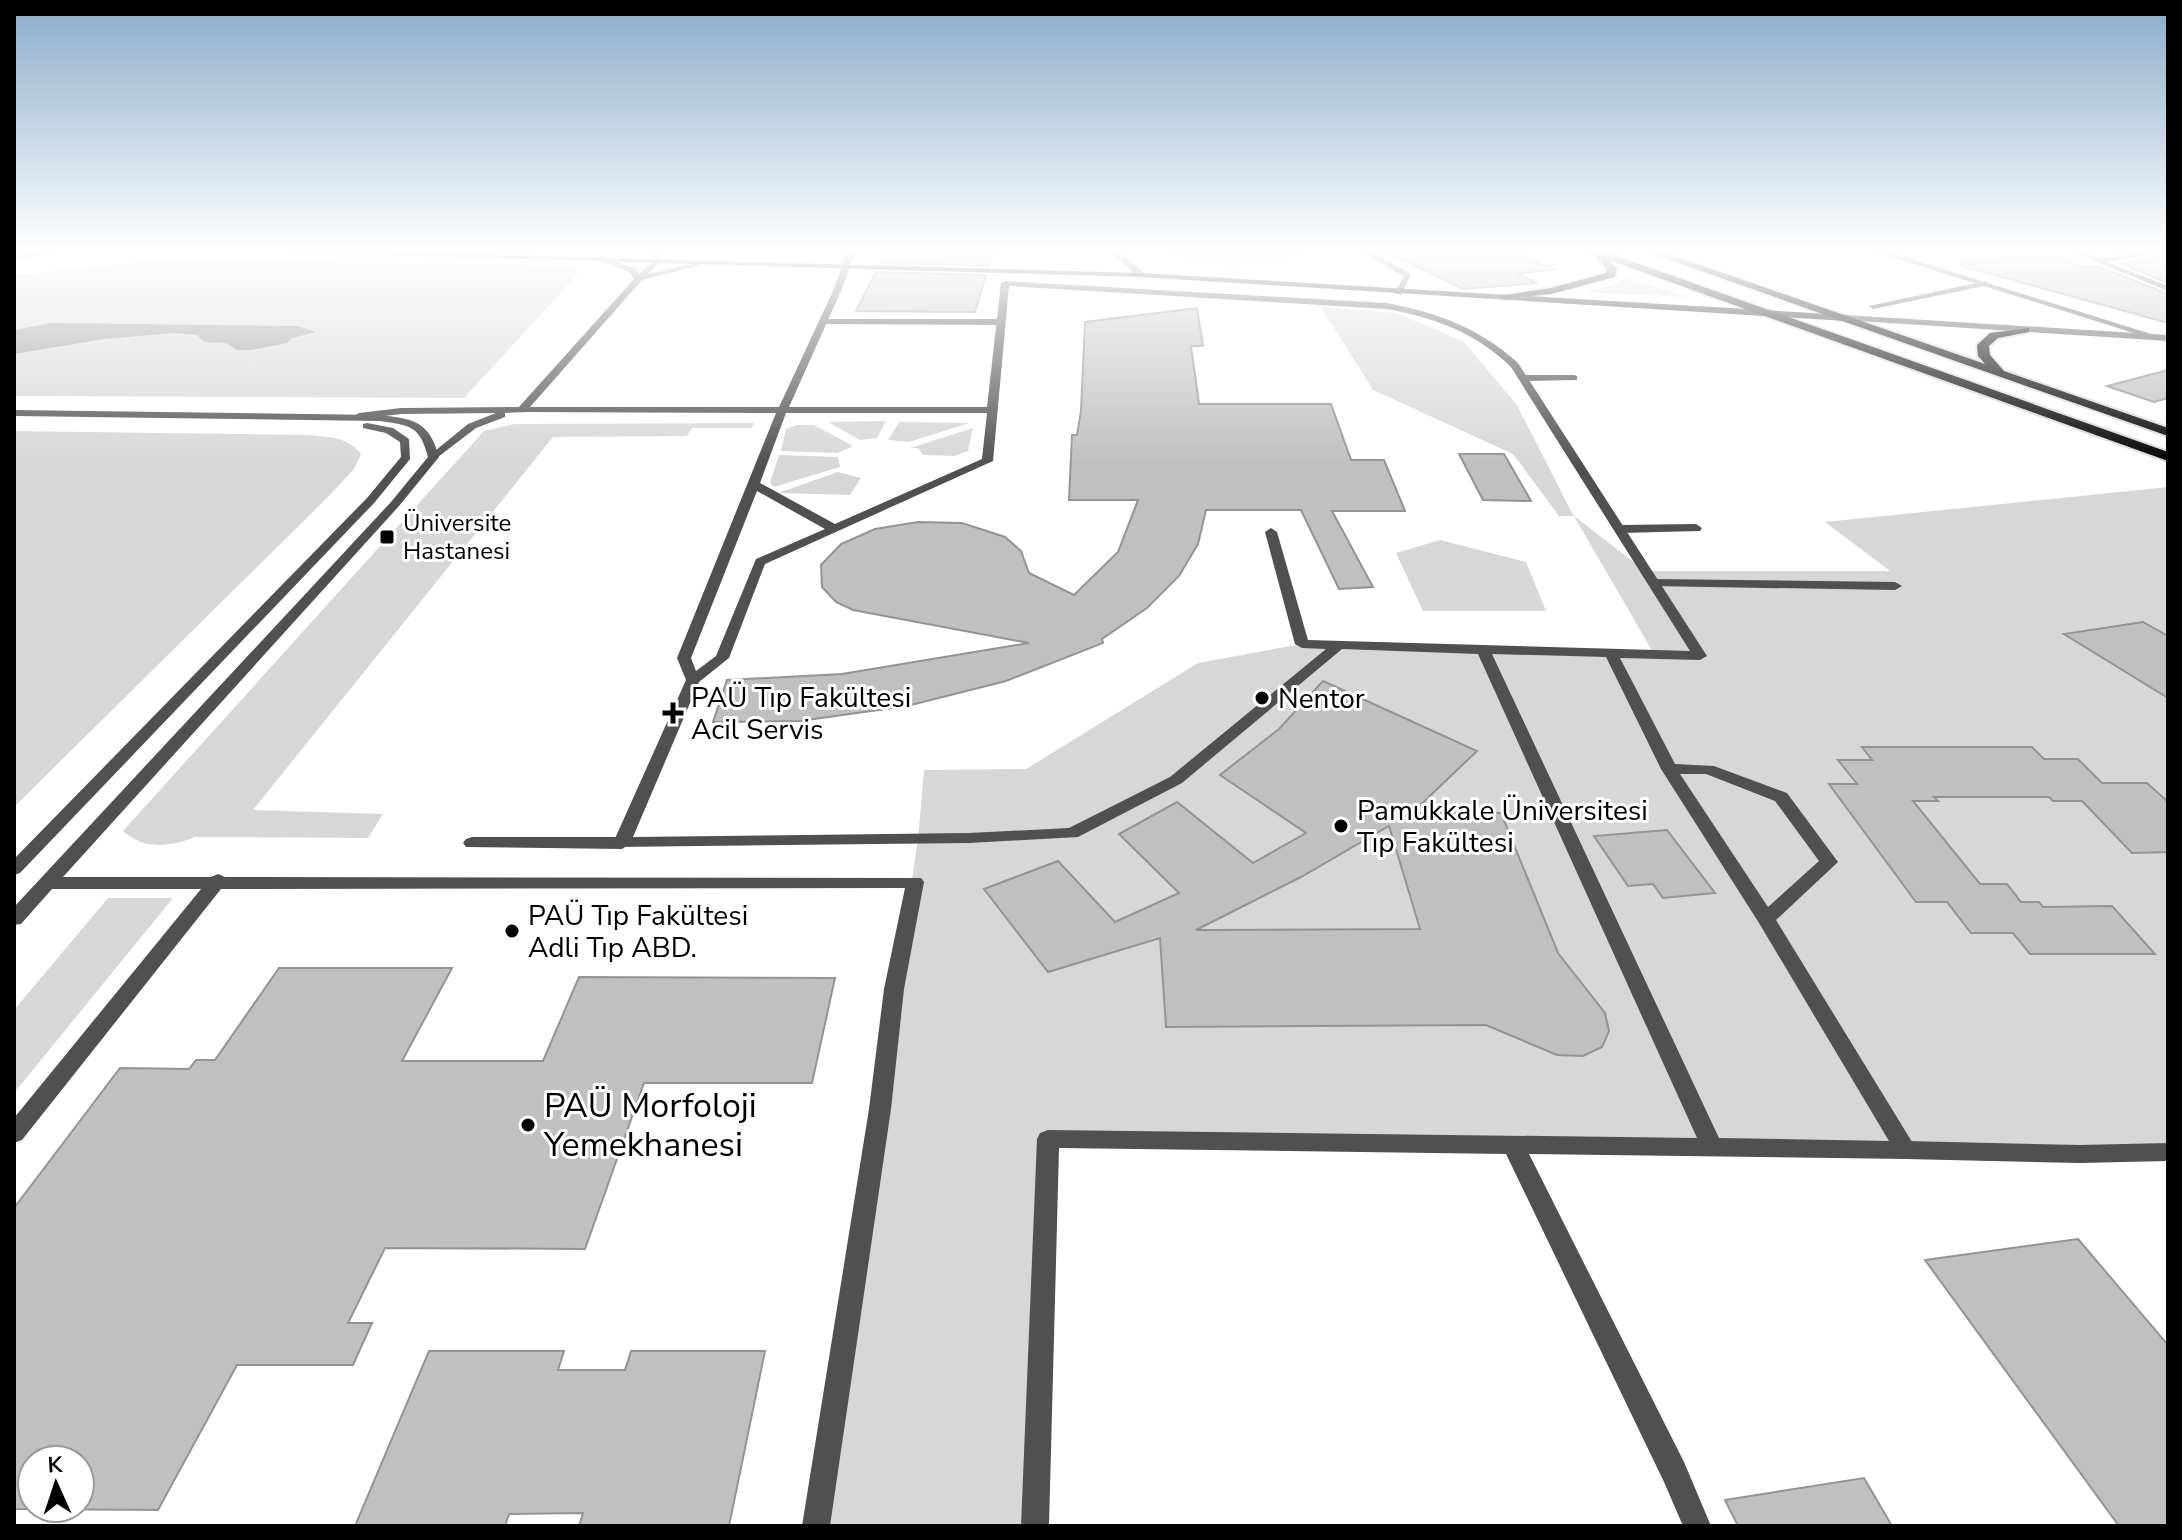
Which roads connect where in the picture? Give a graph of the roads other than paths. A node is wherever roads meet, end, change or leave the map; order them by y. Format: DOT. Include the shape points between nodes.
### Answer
graph roads {
  1 [pos="601,321"];
  2 [pos="823,321"];
  3 [pos="1443,321"];
  4 [pos="1751,321"];
  5 [pos="1790,321"];
  6 [pos="1853,321"];
  7 [pos="1881,321"];
  8 [pos="2108,321"];
  9 [pos="1001,322"];
  10 [pos="1798,324"];
  11 [pos="1869,327"];
  12 [pos="2025,330"];
  13 [pos="2163,338"];
  14 [pos="1999,372"];
  15 [pos="1523,378"];
  16 [pos="1574,378"];
  17 [pos="522,410"];
  18 [pos="782,410"];
  19 [pos="993,410"];
  20 [pos="14,413"];
  21 [pos="359,416"];
  22 [pos="14,422"];
  23 [pos="2168,432"];
  24 [pos="434,457"];
  25 [pos="2168,457"];
  26 [pos="754,485"];
  27 [pos="1696,528"];
  28 [pos="834,529"];
  29 [pos="1620,529"];
  30 [pos="1271,532"];
  31 [pos="1654,583"];
  32 [pos="1895,586"];
  33 [pos="1339,645"];
  34 [pos="1483,649"];
  35 [pos="1611,654"];
  36 [pos="693,680"];
  37 [pos="1669,769"];
  38 [pos="472,843"];
  39 [pos="622,843"];
  40 [pos="14,869"];
  41 [pos="218,880"];
  42 [pos="48,883"];
  43 [pos="14,919"];
  44 [pos="1766,919"];
  45 [pos="14,1134"];
  46 [pos="1512,1143"];
  47 [pos="1712,1147"];
  48 [pos="1906,1150"];
  49 [pos="2168,1152"];
  50 [pos="816,1526"];
  51 [pos="1035,1526"];
  52 [pos="1697,1526"];
  1 -- 17 [label="street"];
  2 -- 9 [label="street"];
  2 -- 18 [label="street"];
  3 -- 15 [label="street" via="1476,334 1505,354"];
  4 -- 10 [label="main road"];
  5 -- 10 [label="main road"];
  6 -- 11 [label="main road"];
  7 -- 12 [label="street"];
  8 -- 13 [label="street"];
  9 -- 19 [label="street"];
  10 -- 11 [label="main road"];
  10 -- 25 [label="main road"];
  11 -- 12 [label="street"];
  11 -- 14 [label="main road"];
  12 -- 13 [label="street"];
  12 -- 14 [label="main road" via="1994,335 1983,345 1984,356"];
  14 -- 23 [label="main road"];
  15 -- 16 [label="street"];
  15 -- 29 [label="street"];
  17 -- 18 [label="street"];
  17 -- 21 [label="street"];
  17 -- 24 [label="street" via="472,426"];
  18 -- 19 [label="street"];
  18 -- 26 [label="street"];
  19 -- 28 [label="street" via="987,461"];
  20 -- 24 [label="street" via="400,420 428,434"];
  22 -- 40 [label="street" via="359,425 389,430 405,441 406,457 371,500"];
  24 -- 42 [label="street"];
  26 -- 28 [label="street"];
  26 -- 36 [label="street" via="684,658"];
  27 -- 29 [label="street"];
  28 -- 36 [label="street" via="760,562 722,658"];
  29 -- 31 [label="street"];
  30 -- 33 [label="street" via="1302,644"];
  31 -- 32 [label="street"];
  31 -- 35 [label="street" via="1700,656"];
  33 -- 34 [label="street"];
  33 -- 39 [label="street" via="1176,780 1072,833"];
  34 -- 35 [label="street"];
  34 -- 47 [label="street"];
  35 -- 37 [label="street"];
  36 -- 39 [label="street"];
  37 -- 44 [label="street"];
  37 -- 44 [label="street" via="1708,769 1781,797 1829,862"];
  38 -- 39 [label="street"];
  41 -- 42 [label="street"];
  41 -- 45 [label="street"];
  41 -- 50 [label="street" via="915,882 894,989"];
  42 -- 43 [label="street"];
  44 -- 48 [label="street"];
  46 -- 47 [label="street"];
  46 -- 51 [label="street" via="1048,1139"];
  46 -- 52 [label="street"];
  47 -- 48 [label="street"];
  48 -- 49 [label="street"];
}
